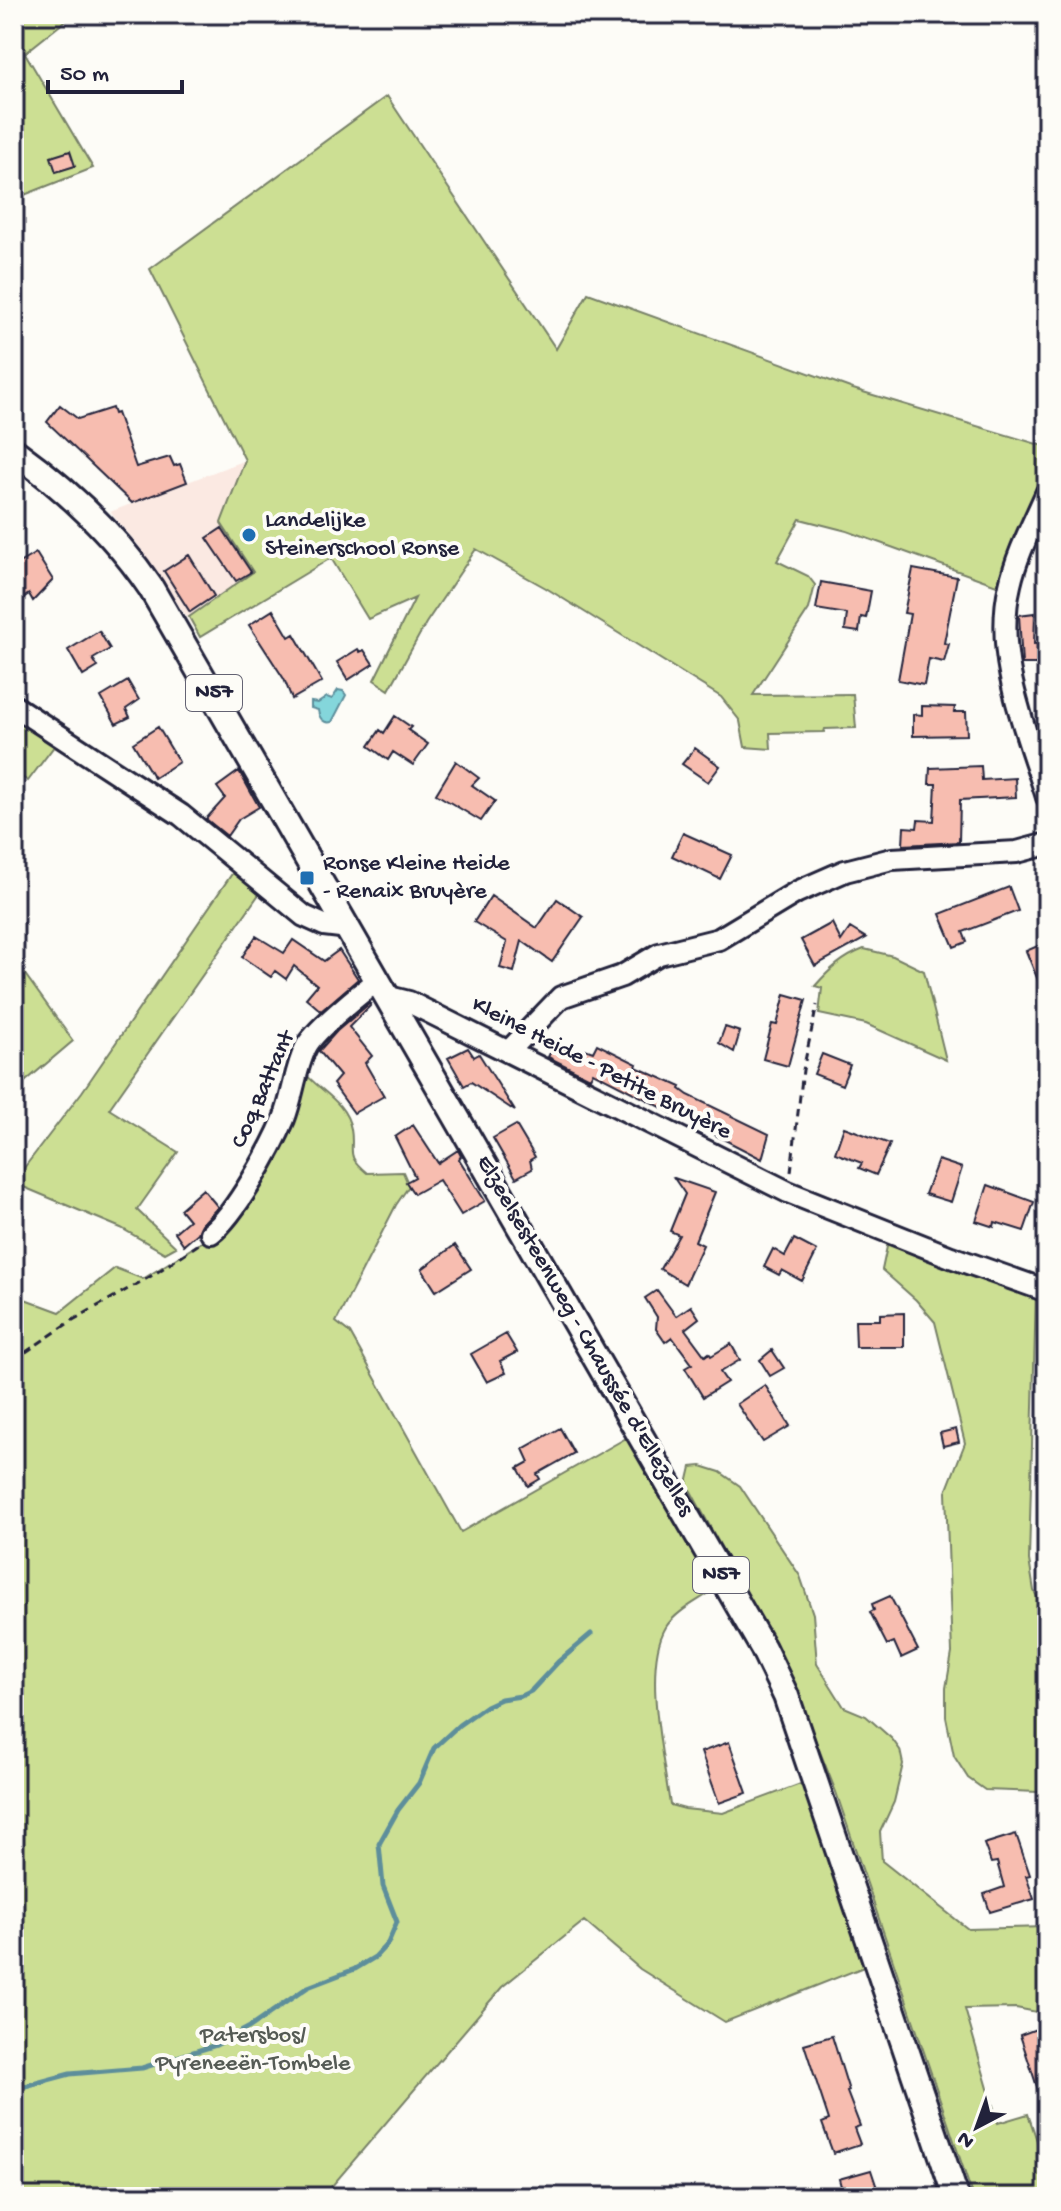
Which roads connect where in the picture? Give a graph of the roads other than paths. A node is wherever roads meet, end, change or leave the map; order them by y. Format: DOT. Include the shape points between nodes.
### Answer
graph roads {
  1 [pos="14,451"];
  2 [pos="1047,492"];
  3 [pos="14,706"];
  4 [pos="1047,797"];
  5 [pos="1047,844"];
  6 [pos="349,928"];
  7 [pos="384,988"];
  8 [pos="509,1051"];
  9 [pos="211,1233"];
  10 [pos="1047,1291"];
  11 [pos="956,2197"];
  1 -- 6 [label="main road, Elzeelsesteenweg - Chaussée d'Ellezelles / N57" via="69,493 136,565"];
  2 -- 4 [label="street" via="1010,583 1005,629 1015,693"];
  3 -- 6 [label="street" via="181,815 304,916"];
  5 -- 8 [label="street" via="1017,852 892,859 845,871 797,892 719,939 659,954 622,976 561,997"];
  6 -- 7 [label="main road, Elzeelsesteenweg - Chaussée d'Ellezelles / N57"];
  7 -- 8 [label="street, Kleine Heide - Petite Bruyère"];
  7 -- 9 [label="street, Coq Battant" via="362,992 307,1045 271,1144 223,1223"];
  7 -- 11 [label="main road, Elzeelsesteenweg - Chaussée d'Ellezelles / N57" via="763,1648 780,1684"];
  8 -- 10 [label="street, Kleine Heide - Petite Bruyère" via="788,1192"];
}
